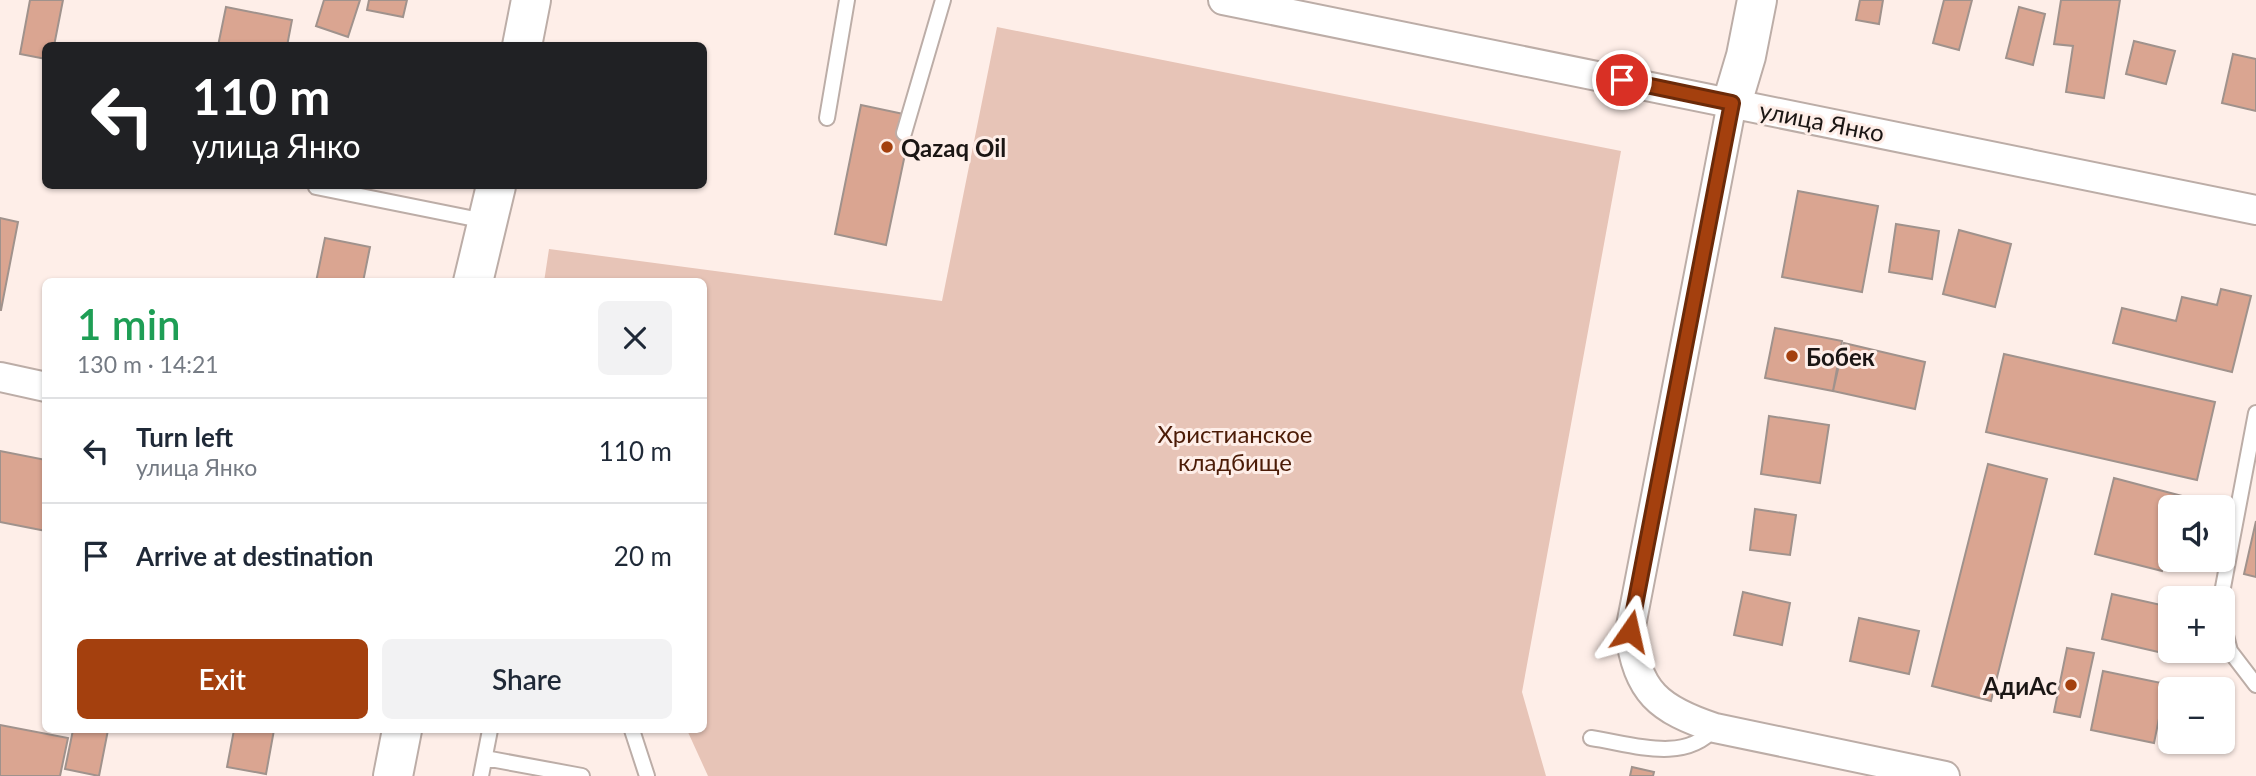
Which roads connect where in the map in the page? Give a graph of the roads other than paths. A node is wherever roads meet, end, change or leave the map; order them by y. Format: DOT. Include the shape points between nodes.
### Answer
graph roads {
  1 [pos="531,0"];
  2 [pos="847,0"];
  3 [pos="943,0"];
  4 [pos="1756,0"];
  5 [pos="1241,2"];
  6 [pos="523,42"];
  7 [pos="1732,103"];
  8 [pos="827,118"];
  9 [pos="904,132"];
  10 [pos="337,189"];
  11 [pos="493,204"];
  12 [pos="2256,210"];
  13 [pos="474,278"];
  14 [pos="489,278"];
  15 [pos="0,377"];
  16 [pos="42,386"];
  17 [pos="2256,413"];
  18 [pos="2223,586"];
  19 [pos="2235,656"];
  20 [pos="2256,685"];
  21 [pos="1715,728"];
  22 [pos="386,733"];
  23 [pos="401,733"];
  24 [pos="490,733"];
  25 [pos="633,733"];
  26 [pos="1591,738"];
  27 [pos="485,758"];
  28 [pos="1846,765"];
  29 [pos="379,776"];
  30 [pos="393,776"];
  31 [pos="481,776"];
  32 [pos="582,776"];
  33 [pos="647,776"];
  34 [pos="1945,776"];
  1 -- 6 [label="main road"];
  2 -- 8 [label="lane"];
  3 -- 9 [label="lane"];
  4 -- 7 [label="main road"];
  5 -- 7 [label="street, улица Янко"];
  7 -- 12 [label="street, улица Янко"];
  7 -- 21 [label="street" via="1630,631 1639,673 1649,692 1666,708"];
  10 -- 11 [label="lane"];
  11 -- 13 [label="main road"];
  11 -- 14 [label="main road"];
  15 -- 16 [label="street"];
  17 -- 18 [label="lane"];
  19 -- 20 [label="lane"];
  21 -- 26 [label="lane" via="1704,741 1681,749"];
  21 -- 28 [label="street"];
  22 -- 29 [label="main road"];
  23 -- 30 [label="main road"];
  24 -- 27 [label="lane"];
  25 -- 33 [label="lane"];
  27 -- 31 [label="lane"];
  27 -- 32 [label="lane"];
  28 -- 34 [label="street"];
}
